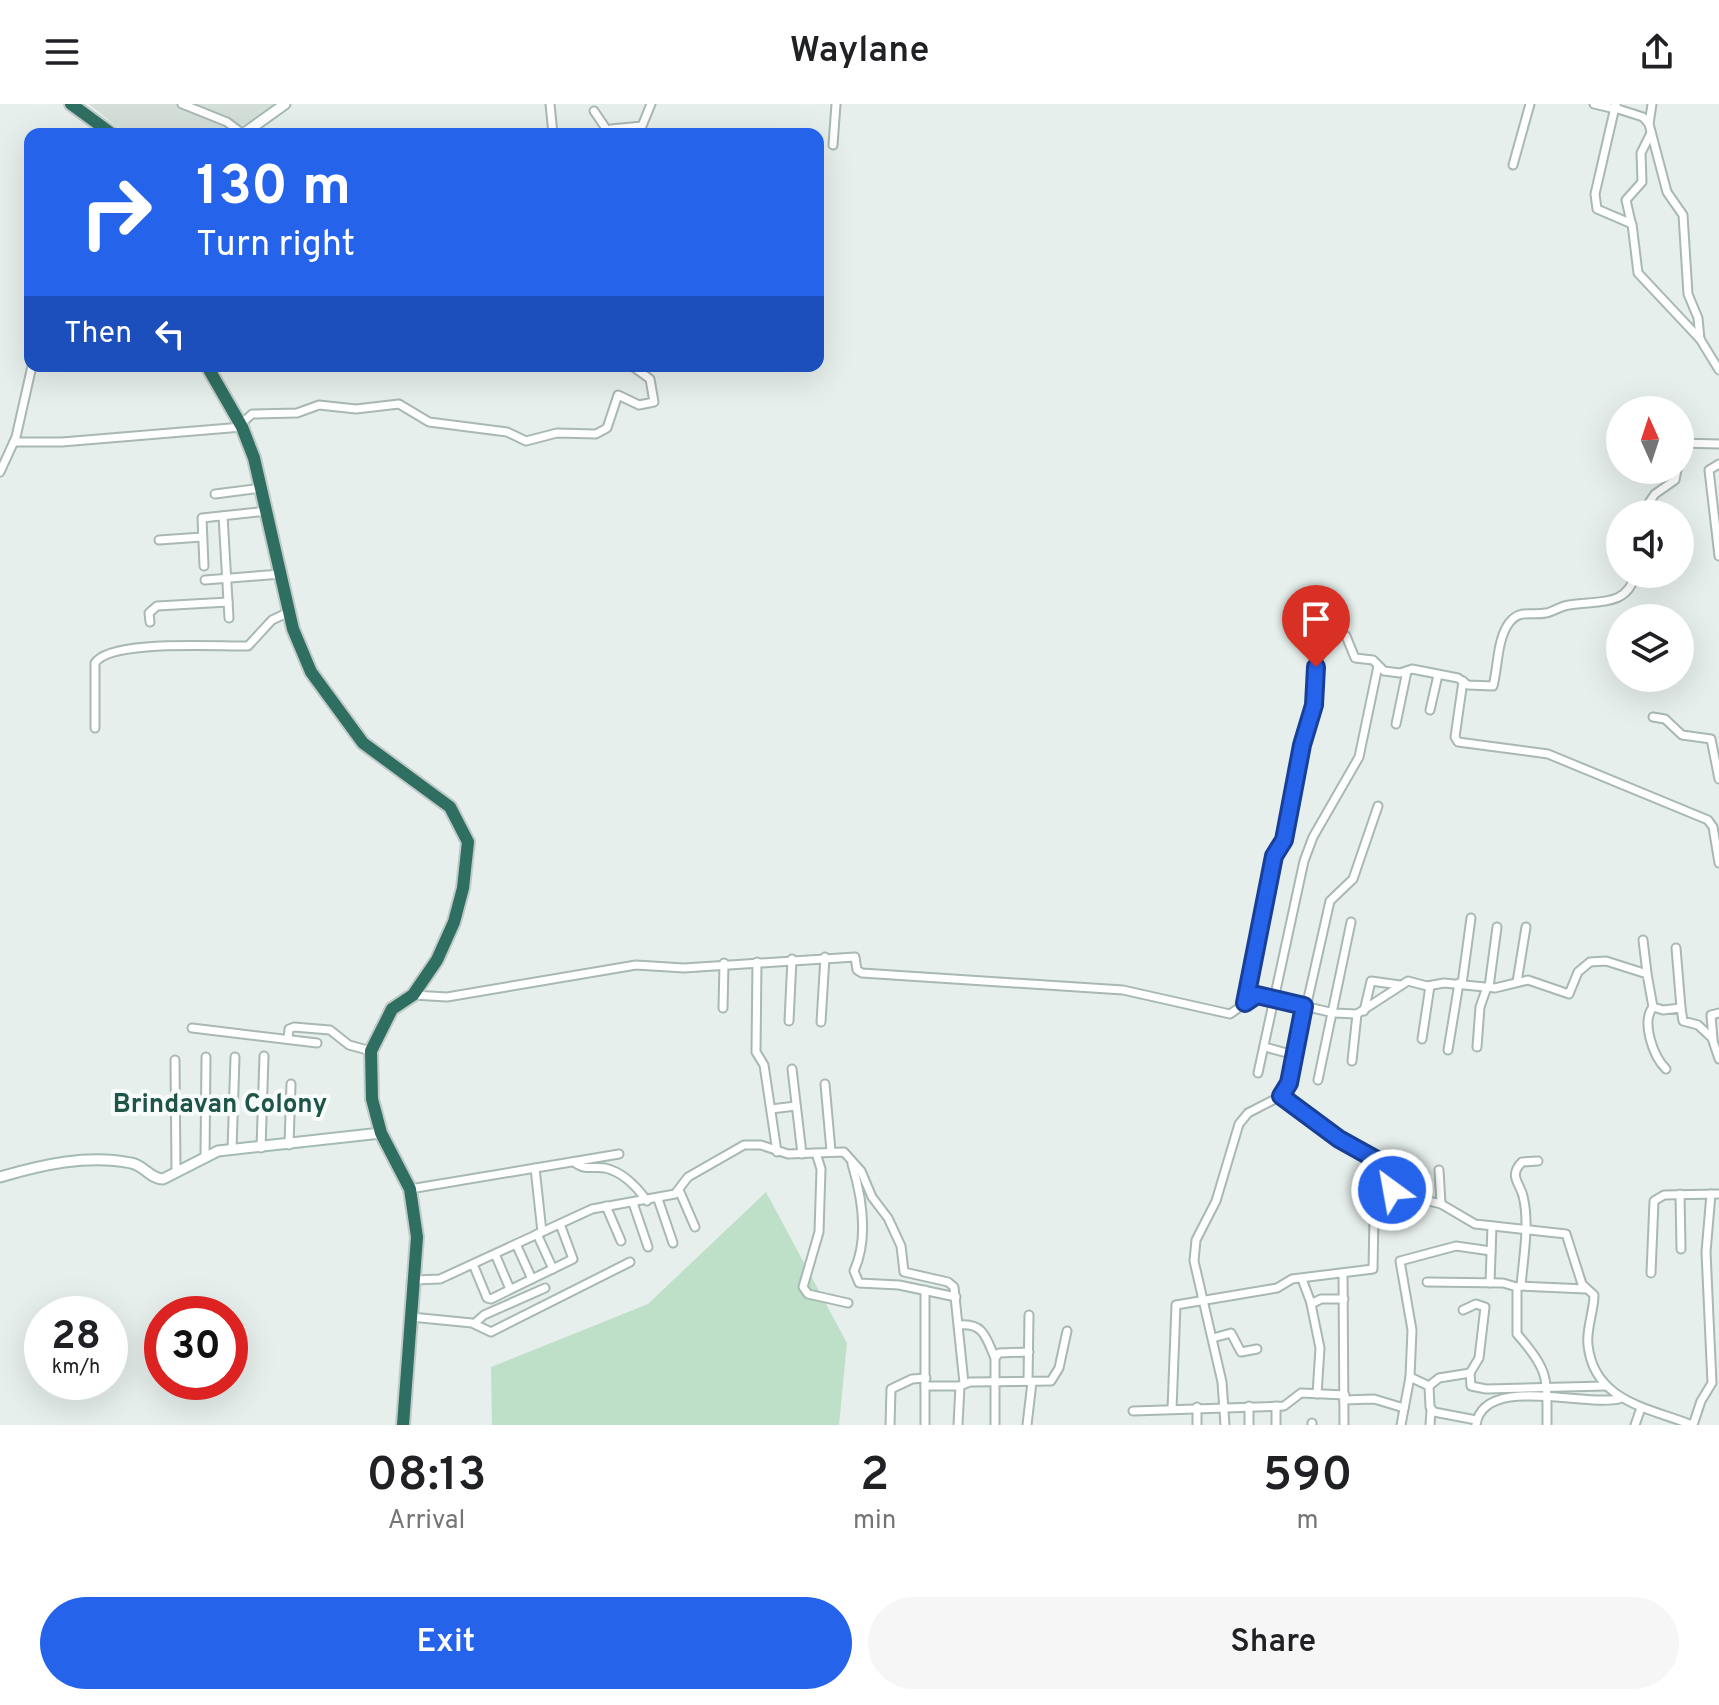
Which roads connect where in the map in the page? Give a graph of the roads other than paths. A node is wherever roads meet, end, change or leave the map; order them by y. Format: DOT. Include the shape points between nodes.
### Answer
graph roads {
  1 [pos="71,104"];
  2 [pos="182,104"];
  3 [pos="285,104"];
  4 [pos="550,104"];
  5 [pos="651,104"];
  6 [pos="836,104"];
  7 [pos="1530,104"];
  8 [pos="1594,104"];
  9 [pos="1652,104"];
  10 [pos="1615,107"];
  11 [pos="594,111"];
  12 [pos="1649,124"];
  13 [pos="104,128"];
  14 [pos="235,128"];
  15 [pos="251,128"];
  16 [pos="552,128"];
  17 [pos="604,128"];
  18 [pos="630,128"];
  19 [pos="1651,133"];
  20 [pos="833,145"];
  21 [pos="1513,165"];
  22 [pos="1632,224"];
  23 [pos="1700,339"];
  24 [pos="1719,370"];
  25 [pos="31,372"];
  26 [pos="210,372"];
  27 [pos="640,372"];
  28 [pos="241,426"];
  29 [pos="14,442"];
  30 [pos="1694,443"];
  31 [pos="1719,444"];
  32 [pos="1719,464"];
  33 [pos="0,472"];
  34 [pos="1669,484"];
  35 [pos="262,488"];
  36 [pos="215,494"];
  37 [pos="1651,500"];
  38 [pos="267,511"];
  39 [pos="223,516"];
  40 [pos="202,537"];
  41 [pos="159,540"];
  42 [pos="1719,556"];
  43 [pos="204,566"];
  44 [pos="281,574"];
  45 [pos="227,579"];
  46 [pos="205,580"];
  47 [pos="1630,588"];
  48 [pos="228,602"];
  49 [pos="289,612"];
  50 [pos="229,618"];
  51 [pos="150,622"];
  52 [pos="1378,666"];
  53 [pos="1407,671"];
  54 [pos="1438,675"];
  55 [pos="1463,681"];
  56 [pos="1430,710"];
  57 [pos="1653,717"];
  58 [pos="1396,724"];
  59 [pos="95,728"];
  60 [pos="1719,779"];
  61 [pos="1378,806"];
  62 [pos="1719,863"];
  63 [pos="1471,918"];
  64 [pos="1351,922"];
  65 [pos="1497,927"];
  66 [pos="1526,927"];
  67 [pos="1643,940"];
  68 [pos="1676,948"];
  69 [pos="825,957"];
  70 [pos="792,959"];
  71 [pos="757,962"];
  72 [pos="724,963"];
  73 [pos="1647,974"];
  74 [pos="1517,982"];
  75 [pos="1460,984"];
  76 [pos="1400,985"];
  77 [pos="1430,986"];
  78 [pos="1488,987"];
  79 [pos="413,995"];
  80 [pos="1277,999"];
  81 [pos="1245,1003"];
  82 [pos="1304,1006"];
  83 [pos="1653,1007"];
  84 [pos="723,1008"];
  85 [pos="1681,1008"];
  86 [pos="1334,1013"];
  87 [pos="1360,1013"];
  88 [pos="1719,1013"];
  89 [pos="789,1021"];
  90 [pos="821,1022"];
  91 [pos="192,1028"];
  92 [pos="288,1039"];
  93 [pos="1422,1039"];
  94 [pos="1713,1039"];
  95 [pos="317,1043"];
  96 [pos="1265,1047"];
  97 [pos="1477,1047"];
  98 [pos="1448,1050"];
  99 [pos="371,1051"];
  100 [pos="1294,1055"];
  101 [pos="264,1056"];
  102 [pos="206,1057"];
  103 [pos="235,1057"];
  104 [pos="1719,1059"];
  105 [pos="175,1060"];
  106 [pos="1352,1061"];
  107 [pos="792,1069"];
  108 [pos="1666,1069"];
  109 [pos="1258,1073"];
  110 [pos="1318,1080"];
  111 [pos="291,1084"];
  112 [pos="825,1084"];
  113 [pos="1281,1096"];
  114 [pos="796,1106"];
  115 [pos="771,1109"];
  116 [pos="381,1133"];
  117 [pos="289,1145"];
  118 [pos="261,1148"];
  119 [pos="232,1150"];
  120 [pos="831,1151"];
  121 [pos="777,1152"];
  122 [pos="816,1153"];
  123 [pos="619,1154"];
  124 [pos="802,1154"];
  125 [pos="205,1155"];
  126 [pos="851,1158"];
  127 [pos="1538,1161"];
  128 [pos="574,1162"];
  129 [pos="535,1168"];
  130 [pos="1439,1170"];
  131 [pos="176,1171"];
  132 [pos="0,1177"];
  133 [pos="1384,1178"];
  134 [pos="410,1189"];
  135 [pos="679,1190"];
  136 [pos="1680,1194"];
  137 [pos="1715,1194"];
  138 [pos="658,1199"];
  139 [pos="647,1201"];
  140 [pos="633,1203"];
  141 [pos="1441,1204"];
  142 [pos="606,1206"];
  143 [pos="560,1224"];
  144 [pos="1492,1226"];
  145 [pos="695,1227"];
  146 [pos="1525,1229"];
  147 [pos="540,1233"];
  148 [pos="621,1241"];
  149 [pos="673,1243"];
  150 [pos="516,1244"];
  151 [pos="648,1247"];
  152 [pos="1681,1249"];
  153 [pos="1491,1251"];
  154 [pos="495,1254"];
  155 [pos="630,1262"];
  156 [pos="473,1264"];
  157 [pos="553,1269"];
  158 [pos="1343,1273"];
  159 [pos="1651,1273"];
  160 [pos="532,1279"];
  161 [pos="1302,1279"];
  162 [pos="414,1280"];
  163 [pos="1427,1282"];
  164 [pos="1490,1283"];
  165 [pos="1519,1286"];
  166 [pos="545,1288"];
  167 [pos="510,1289"];
  168 [pos="1586,1289"];
  169 [pos="925,1290"];
  170 [pos="956,1297"];
  171 [pos="1344,1299"];
  172 [pos="1204,1301"];
  173 [pos="848,1303"];
  174 [pos="1311,1303"];
  175 [pos="1463,1310"];
  176 [pos="1029,1315"];
  177 [pos="411,1317"];
  178 [pos="475,1323"];
  179 [pos="960,1325"];
  180 [pos="1067,1331"];
  181 [pos="1213,1338"];
  182 [pos="1257,1349"];
  183 [pos="1029,1352"];
  184 [pos="995,1358"];
  185 [pos="1719,1364"];
  186 [pos="1470,1373"];
  187 [pos="1711,1374"];
  188 [pos="1410,1377"];
  189 [pos="926,1382"];
  190 [pos="1030,1382"];
  191 [pos="962,1384"];
  192 [pos="996,1384"];
  193 [pos="1429,1386"];
  194 [pos="1606,1386"];
  195 [pos="1547,1392"];
  196 [pos="1317,1394"];
  197 [pos="1344,1398"];
  198 [pos="1620,1399"];
  199 [pos="1225,1406"];
  200 [pos="1249,1406"];
  201 [pos="1276,1406"];
  202 [pos="1197,1407"];
  203 [pos="1404,1408"];
  204 [pos="1641,1408"];
  205 [pos="1172,1409"];
  206 [pos="1431,1410"];
  207 [pos="1133,1411"];
  208 [pos="1476,1422"];
  209 [pos="403,1425"];
  210 [pos="890,1425"];
  211 [pos="925,1425"];
  212 [pos="958,1425"];
  213 [pos="995,1425"];
  214 [pos="1027,1425"];
  215 [pos="1197,1425"];
  216 [pos="1225,1425"];
  217 [pos="1249,1425"];
  218 [pos="1276,1425"];
  219 [pos="1344,1425"];
  220 [pos="1401,1425"];
  221 [pos="1430,1425"];
  222 [pos="1547,1425"];
  223 [pos="1635,1425"];
  224 [pos="1693,1425"];
  1 -- 13 [label="highway"];
  2 -- 14 [label="street"];
  3 -- 15 [label="street"];
  4 -- 16 [label="street"];
  5 -- 18 [label="street" via="642,126"];
  6 -- 20 [label="street"];
  7 -- 21 [label="street"];
  8 -- 10 [label="street"];
  9 -- 12 [label="street"];
  10 -- 12 [label="street"];
  10 -- 22 [label="street" via="1595,203 1599,212"];
  11 -- 17 [label="street"];
  12 -- 19 [label="street"];
  19 -- 22 [label="street" via="1641,153 1642,182 1626,200"];
  19 -- 23 [label="street" via="1667,192 1683,215 1688,294"];
  22 -- 23 [label="street" via="1638,273"];
  23 -- 24 [label="street"];
  25 -- 29 [label="street"];
  26 -- 28 [label="highway"];
  27 -- 28 [label="street" via="650,379 654,402 646,406 618,395 607,428 596,434 557,433 526,441 507,432 429,422 399,404 356,409 319,405 297,413 252,414"];
  28 -- 29 [label="street"];
  28 -- 35 [label="highway"];
  29 -- 33 [label="street"];
  30 -- 31 [label="street"];
  32 -- 42 [label="street" via="1709,470"];
  34 -- 37 [label="street"];
  35 -- 36 [label="street"];
  35 -- 38 [label="highway"];
  38 -- 39 [label="street"];
  38 -- 44 [label="highway"];
  39 -- 40 [label="street" via="202,518"];
  39 -- 45 [label="street"];
  40 -- 41 [label="street"];
  40 -- 43 [label="street"];
  44 -- 45 [label="street"];
  44 -- 49 [label="highway"];
  45 -- 46 [label="street"];
  45 -- 48 [label="street"];
  47 -- 55 [label="street" via="1619,598 1514,618 1501,642 1493,686"];
  48 -- 50 [label="street"];
  48 -- 51 [label="street" via="157,606 149,613"];
  49 -- 59 [label="street" via="272,620 248,646 105,654 95,663"];
  49 -- 79 [label="highway" via="306,661 326,696 363,743 450,807 468,842 454,922"];
  52 -- 53 [label="street"];
  52 -- 80 [label="street" via="1359,757 1304,861"];
  52 -- 81 [label="street" via="1372,659 1355,658 1346,636 1333,631 1326,635"];
  53 -- 54 [label="street"];
  53 -- 58 [label="street"];
  54 -- 55 [label="street"];
  54 -- 56 [label="street"];
  55 -- 62 [label="street" via="1458,742 1548,754 1708,820"];
  57 -- 60 [label="street" via="1665,719 1682,735 1711,739"];
  61 -- 82 [label="street" via="1353,879 1330,901"];
  63 -- 75 [label="street"];
  64 -- 86 [label="street"];
  65 -- 78 [label="street"];
  66 -- 74 [label="street"];
  67 -- 73 [label="street"];
  68 -- 85 [label="street"];
  69 -- 70 [label="street"];
  69 -- 81 [label="street" via="856,957 862,973 1123,990 1230,1014"];
  69 -- 90 [label="street"];
  70 -- 71 [label="street"];
  70 -- 89 [label="street"];
  71 -- 72 [label="street"];
  71 -- 115 [label="street" via="756,1052 764,1065"];
  72 -- 79 [label="street" via="684,968 636,965 447,997"];
  72 -- 84 [label="street"];
  73 -- 74 [label="street" via="1593,961 1578,972 1569,994 1532,980"];
  73 -- 83 [label="street"];
  74 -- 78 [label="street"];
  75 -- 77 [label="street"];
  75 -- 78 [label="street"];
  75 -- 98 [label="street"];
  76 -- 77 [label="street" via="1412,981"];
  76 -- 87 [label="street"];
  76 -- 87 [label="street" via="1371,981"];
  77 -- 93 [label="street"];
  78 -- 97 [label="street" via="1480,1007"];
  79 -- 99 [label="highway" via="392,1009"];
  80 -- 81 [label="street" via="1257,995"];
  80 -- 82 [label="street"];
  80 -- 96 [label="street"];
  82 -- 86 [label="street"];
  82 -- 100 [label="street"];
  83 -- 85 [label="street"];
  83 -- 108 [label="street" via="1647,1017 1650,1032 1656,1056"];
  85 -- 94 [label="street" via="1683,1021 1698,1025"];
  86 -- 87 [label="street"];
  86 -- 110 [label="street"];
  87 -- 106 [label="street"];
  88 -- 94 [label="street" via="1711,1015"];
  91 -- 92 [label="street"];
  92 -- 95 [label="street"];
  92 -- 99 [label="street" via="294,1027 330,1030 349,1045"];
  94 -- 104 [label="street"];
  96 -- 100 [label="street"];
  96 -- 109 [label="street"];
  99 -- 116 [label="highway" via="372,1099"];
  100 -- 113 [label="street"];
  101 -- 118 [label="street"];
  102 -- 125 [label="street"];
  103 -- 119 [label="street"];
  105 -- 131 [label="street"];
  107 -- 114 [label="street"];
  111 -- 117 [label="street"];
  112 -- 120 [label="street"];
  113 -- 133 [label="street" via="1375,1159"];
  113 -- 172 [label="street" via="1248,1113 1239,1124 1216,1201 1196,1237 1194,1261"];
  114 -- 115 [label="street"];
  114 -- 124 [label="street"];
  115 -- 121 [label="street"];
  116 -- 117 [label="street"];
  116 -- 134 [label="highway"];
  117 -- 118 [label="street"];
  118 -- 119 [label="street"];
  119 -- 125 [label="street"];
  120 -- 122 [label="street"];
  120 -- 126 [label="street"];
  121 -- 124 [label="street"];
  121 -- 135 [label="street" via="744,1145 688,1177"];
  122 -- 124 [label="street"];
  122 -- 173 [label="street" via="821,1169 819,1232 803,1290"];
  123 -- 128 [label="street"];
  125 -- 131 [label="street"];
  126 -- 169 [label="street" via="863,1204 855,1278 863,1285"];
  126 -- 170 [label="street" via="899,1241 904,1272 951,1284"];
  127 -- 146 [label="street" via="1522,1162 1515,1173"];
  128 -- 129 [label="street"];
  128 -- 139 [label="street" via="618,1173"];
  129 -- 134 [label="street"];
  129 -- 147 [label="street"];
  130 -- 141 [label="street"];
  131 -- 132 [label="street" via="159,1179 133,1163 58,1162"];
  133 -- 141 [label="street" via="1397,1193"];
  133 -- 158 [label="street" via="1374,1217 1374,1267"];
  134 -- 162 [label="highway" via="417,1237"];
  135 -- 138 [label="street"];
  135 -- 145 [label="street"];
  136 -- 137 [label="street"];
  136 -- 152 [label="street"];
  136 -- 159 [label="street" via="1664,1195 1652,1206"];
  137 -- 187 [label="street" via="1706,1264"];
  138 -- 139 [label="street"];
  138 -- 149 [label="street"];
  139 -- 140 [label="street"];
  140 -- 142 [label="street"];
  140 -- 151 [label="street"];
  141 -- 144 [label="street" via="1472,1223"];
  142 -- 143 [label="street"];
  142 -- 148 [label="street"];
  143 -- 147 [label="street"];
  143 -- 157 [label="street" via="574,1258"];
  144 -- 146 [label="street"];
  144 -- 153 [label="street"];
  146 -- 165 [label="street"];
  146 -- 168 [label="street" via="1566,1234"];
  147 -- 150 [label="street"];
  147 -- 157 [label="street"];
  150 -- 154 [label="street"];
  150 -- 160 [label="street"];
  153 -- 164 [label="street"];
  153 -- 188 [label="street" via="1465,1245 1401,1259 1412,1330"];
  154 -- 156 [label="street"];
  154 -- 167 [label="street"];
  155 -- 178 [label="street" via="491,1332"];
  156 -- 162 [label="street" via="432,1281"];
  156 -- 167 [label="street" via="487,1298"];
  157 -- 160 [label="street"];
  158 -- 161 [label="street"];
  158 -- 171 [label="street"];
  160 -- 167 [label="street"];
  161 -- 172 [label="street"];
  161 -- 174 [label="street"];
  162 -- 177 [label="highway"];
  163 -- 164 [label="street"];
  164 -- 165 [label="street"];
  165 -- 168 [label="street"];
  165 -- 195 [label="street" via="1517,1334 1537,1355"];
  166 -- 178 [label="street"];
  168 -- 194 [label="street" via="1594,1297 1588,1346"];
  169 -- 170 [label="street"];
  169 -- 189 [label="street"];
  170 -- 179 [label="street"];
  171 -- 174 [label="street"];
  171 -- 197 [label="street"];
  172 -- 181 [label="street"];
  172 -- 205 [label="street" via="1174,1308"];
  174 -- 196 [label="street" via="1320,1348"];
  175 -- 186 [label="street" via="1476,1304 1485,1307 1479,1358"];
  176 -- 183 [label="street"];
  177 -- 178 [label="street"];
  177 -- 209 [label="highway"];
  179 -- 184 [label="street" via="981,1327"];
  179 -- 191 [label="street"];
  180 -- 190 [label="street" via="1056,1377"];
  181 -- 182 [label="street" via="1231,1333 1241,1352"];
  181 -- 199 [label="street"];
  183 -- 184 [label="street" via="999,1353"];
  183 -- 190 [label="street"];
  184 -- 192 [label="street"];
  185 -- 187 [label="street"];
  186 -- 193 [label="street" via="1439,1378"];
  186 -- 195 [label="street" via="1473,1387"];
  187 -- 224 [label="street" via="1711,1388"];
  188 -- 193 [label="street"];
  188 -- 203 [label="street"];
  189 -- 191 [label="street"];
  189 -- 210 [label="street" via="912,1379 891,1389"];
  189 -- 211 [label="street"];
  190 -- 192 [label="street"];
  190 -- 214 [label="street"];
  191 -- 192 [label="street"];
  191 -- 212 [label="street"];
  192 -- 213 [label="street"];
  193 -- 206 [label="street"];
  194 -- 195 [label="street"];
  194 -- 198 [label="street"];
  195 -- 198 [label="street" via="1590,1402"];
  195 -- 208 [label="street" via="1504,1397 1486,1406"];
  195 -- 222 [label="street"];
  196 -- 197 [label="street"];
  196 -- 201 [label="street" via="1298,1394 1289,1405"];
  197 -- 203 [label="street"];
  197 -- 219 [label="street"];
  198 -- 204 [label="street"];
  199 -- 200 [label="street"];
  199 -- 202 [label="street"];
  199 -- 216 [label="street"];
  200 -- 201 [label="street"];
  200 -- 217 [label="street"];
  201 -- 218 [label="street"];
  202 -- 205 [label="street"];
  202 -- 215 [label="street"];
  203 -- 220 [label="street"];
  204 -- 223 [label="street"];
  204 -- 224 [label="street"];
  205 -- 207 [label="street"];
  206 -- 208 [label="street"];
  206 -- 221 [label="street"];
}
